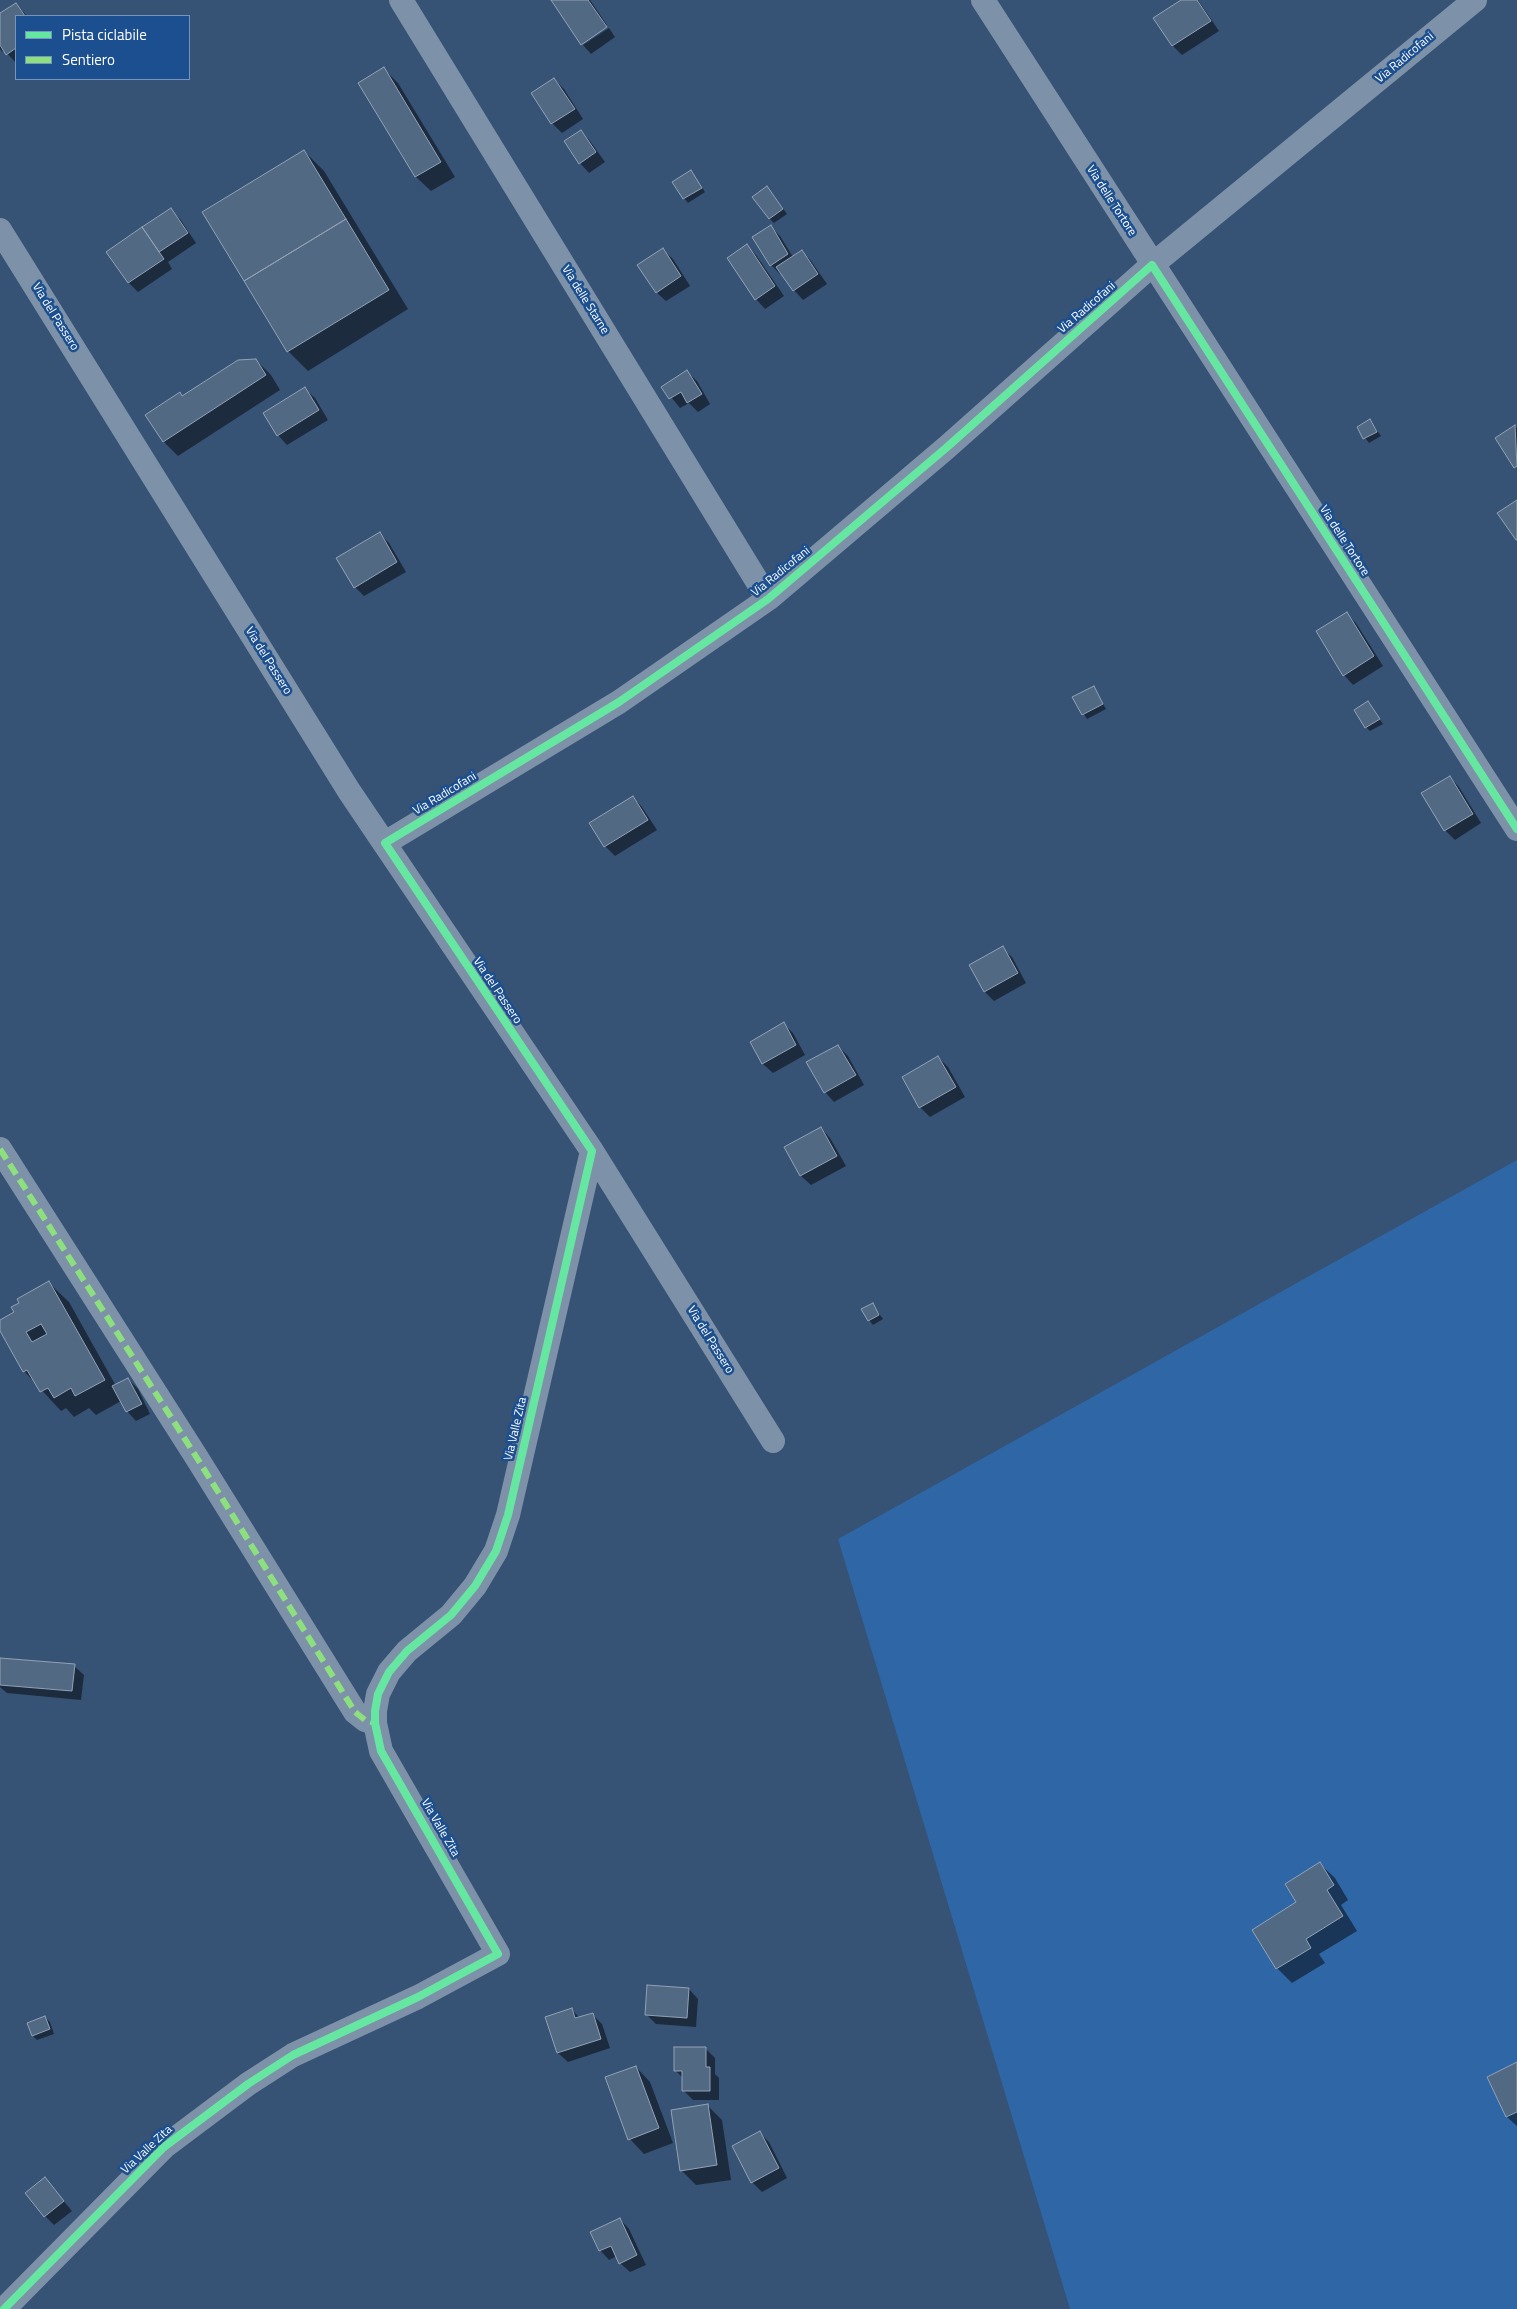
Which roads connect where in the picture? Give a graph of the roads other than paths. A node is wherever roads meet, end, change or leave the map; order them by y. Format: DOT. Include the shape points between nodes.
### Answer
graph roads {
  1 [pos="401,0"];
  2 [pos="983,0"];
  3 [pos="1475,0"];
  4 [pos="0,230"];
  5 [pos="1152,265"];
  6 [pos="768,599"];
  7 [pos="1517,829"];
  8 [pos="384,843"];
  9 [pos="0,1149"];
  10 [pos="592,1151"];
  11 [pos="772,1441"];
  12 [pos="375,1723"];
  13 [pos="4,2309"];
  1 -- 6 [label="street, Via delle Starne"];
  2 -- 5 [label="street, Via delle Tortore"];
  3 -- 5 [label="street, Via Radicofani"];
  4 -- 8 [label="street, Via del Passero"];
  5 -- 6 [label="street, Via Radicofani" via="946,448"];
  5 -- 7 [label="street, Via delle Tortore"];
  6 -- 8 [label="street, Via Radicofani" via="618,702"];
  8 -- 10 [label="street, Via del Passero"];
  9 -- 12 [label="street" via="355,1712"];
  10 -- 11 [label="street, Via del Passero"];
  10 -- 12 [label="street, Via Valle Zita" via="508,1515 496,1552 475,1586 451,1615 407,1651 389,1672 378,1694"];
  12 -- 13 [label="street, Via Valle Zita" via="381,1751 498,1954 418,1997 293,2055 248,2084 164,2146"];
}
